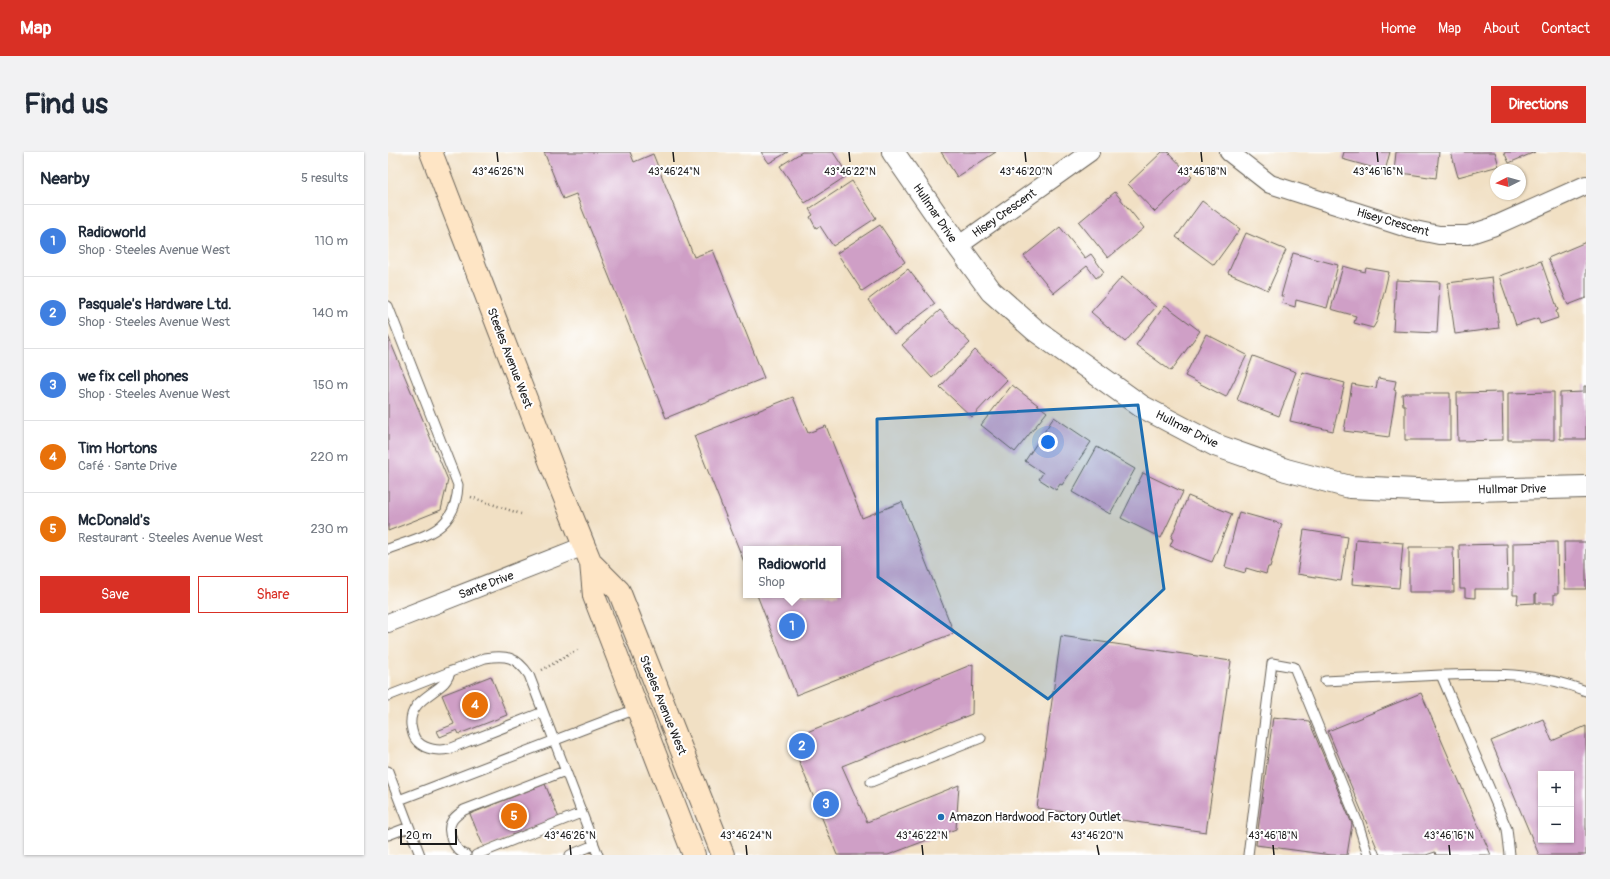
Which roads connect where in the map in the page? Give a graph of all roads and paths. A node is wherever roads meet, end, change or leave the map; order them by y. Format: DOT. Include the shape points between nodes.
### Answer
graph roads {
  1 [pos="432,152"];
  2 [pos="893,152"];
  3 [pos="1090,152"];
  4 [pos="1229,152"];
  5 [pos="1586,185"];
  6 [pos="958,246"];
  7 [pos="388,306"];
  8 [pos="1586,487"];
  9 [pos="458,493"];
  10 [pos="521,514"];
  11 [pos="388,549"];
  12 [pos="588,554"];
  13 [pos="388,623"];
  14 [pos="578,650"];
  15 [pos="451,671"];
  16 [pos="1441,675"];
  17 [pos="530,678"];
  18 [pos="1325,681"];
  19 [pos="1586,691"];
  20 [pos="388,696"];
  21 [pos="636,709"];
  22 [pos="543,712"];
  23 [pos="980,738"];
  24 [pos="553,740"];
  25 [pos="388,771"];
  26 [pos="565,771"];
  27 [pos="692,778"];
  28 [pos="871,782"];
  29 [pos="668,788"];
  30 [pos="399,800"];
  31 [pos="582,813"];
  32 [pos="409,826"];
  33 [pos="388,835"];
  34 [pos="594,845"];
  35 [pos="420,855"];
  36 [pos="466,855"];
  37 [pos="476,855"];
  38 [pos="570,855"];
  39 [pos="598,855"];
  40 [pos="694,855"];
  41 [pos="723,855"];
  42 [pos="1248,855"];
  43 [pos="1368,855"];
  44 [pos="1510,855"];
  1 -- 12 [label="main road, Steeles Avenue West"];
  2 -- 6 [label="street, Hullmar Drive"];
  3 -- 6 [label="street, Hisey Crescent"];
  4 -- 5 [label="street, Hisey Crescent" via="1270,184 1410,229 1439,234 1468,235 1492,227"];
  6 -- 8 [label="street, Hullmar Drive" via="992,290 1034,330 1141,406 1215,445 1286,470 1350,487 1439,491"];
  7 -- 9 [label="lane" via="458,486"];
  9 -- 10 [label="path"];
  9 -- 11 [label="lane" via="457,504 449,518 438,529"];
  12 -- 13 [label="street, Sante Drive"];
  12 -- 21 [label="main road, Steeles Avenue West" via="594,596"];
  12 -- 27 [label="main road, Steeles Avenue West" via="619,591"];
  14 -- 17 [label="path"];
  15 -- 17 [label="lane" via="485,658 500,656 521,663"];
  15 -- 20 [label="lane"];
  15 -- 22 [label="lane" via="444,684 420,701 412,713 412,732 416,741 422,745 440,751 449,749"];
  16 -- 18 [label="lane"];
  16 -- 19 [label="lane" via="1517,674 1554,680"];
  16 -- 44 [label="lane" via="1507,829"];
  17 -- 22 [label="lane"];
  21 -- 24 [label="lane"];
  21 -- 29 [label="main road, Steeles Avenue West"];
  22 -- 24 [label="lane"];
  23 -- 28 [label="lane"];
  24 -- 26 [label="lane"];
  24 -- 30 [label="lane"];
  25 -- 30 [label="lane"];
  26 -- 31 [label="lane"];
  26 -- 36 [label="lane" via="458,814 453,820 450,832 456,847"];
  27 -- 29 [label="main road"];
  27 -- 41 [label="main road, Steeles Avenue West"];
  29 -- 40 [label="main road, Steeles Avenue West"];
  30 -- 32 [label="lane"];
  31 -- 34 [label="lane"];
  31 -- 37 [label="lane"];
  32 -- 33 [label="lane"];
  32 -- 35 [label="lane"];
  34 -- 38 [label="lane"];
  34 -- 39 [label="lane"];
  42 -- 43 [label="lane" via="1272,663 1294,666 1358,823"];
}
